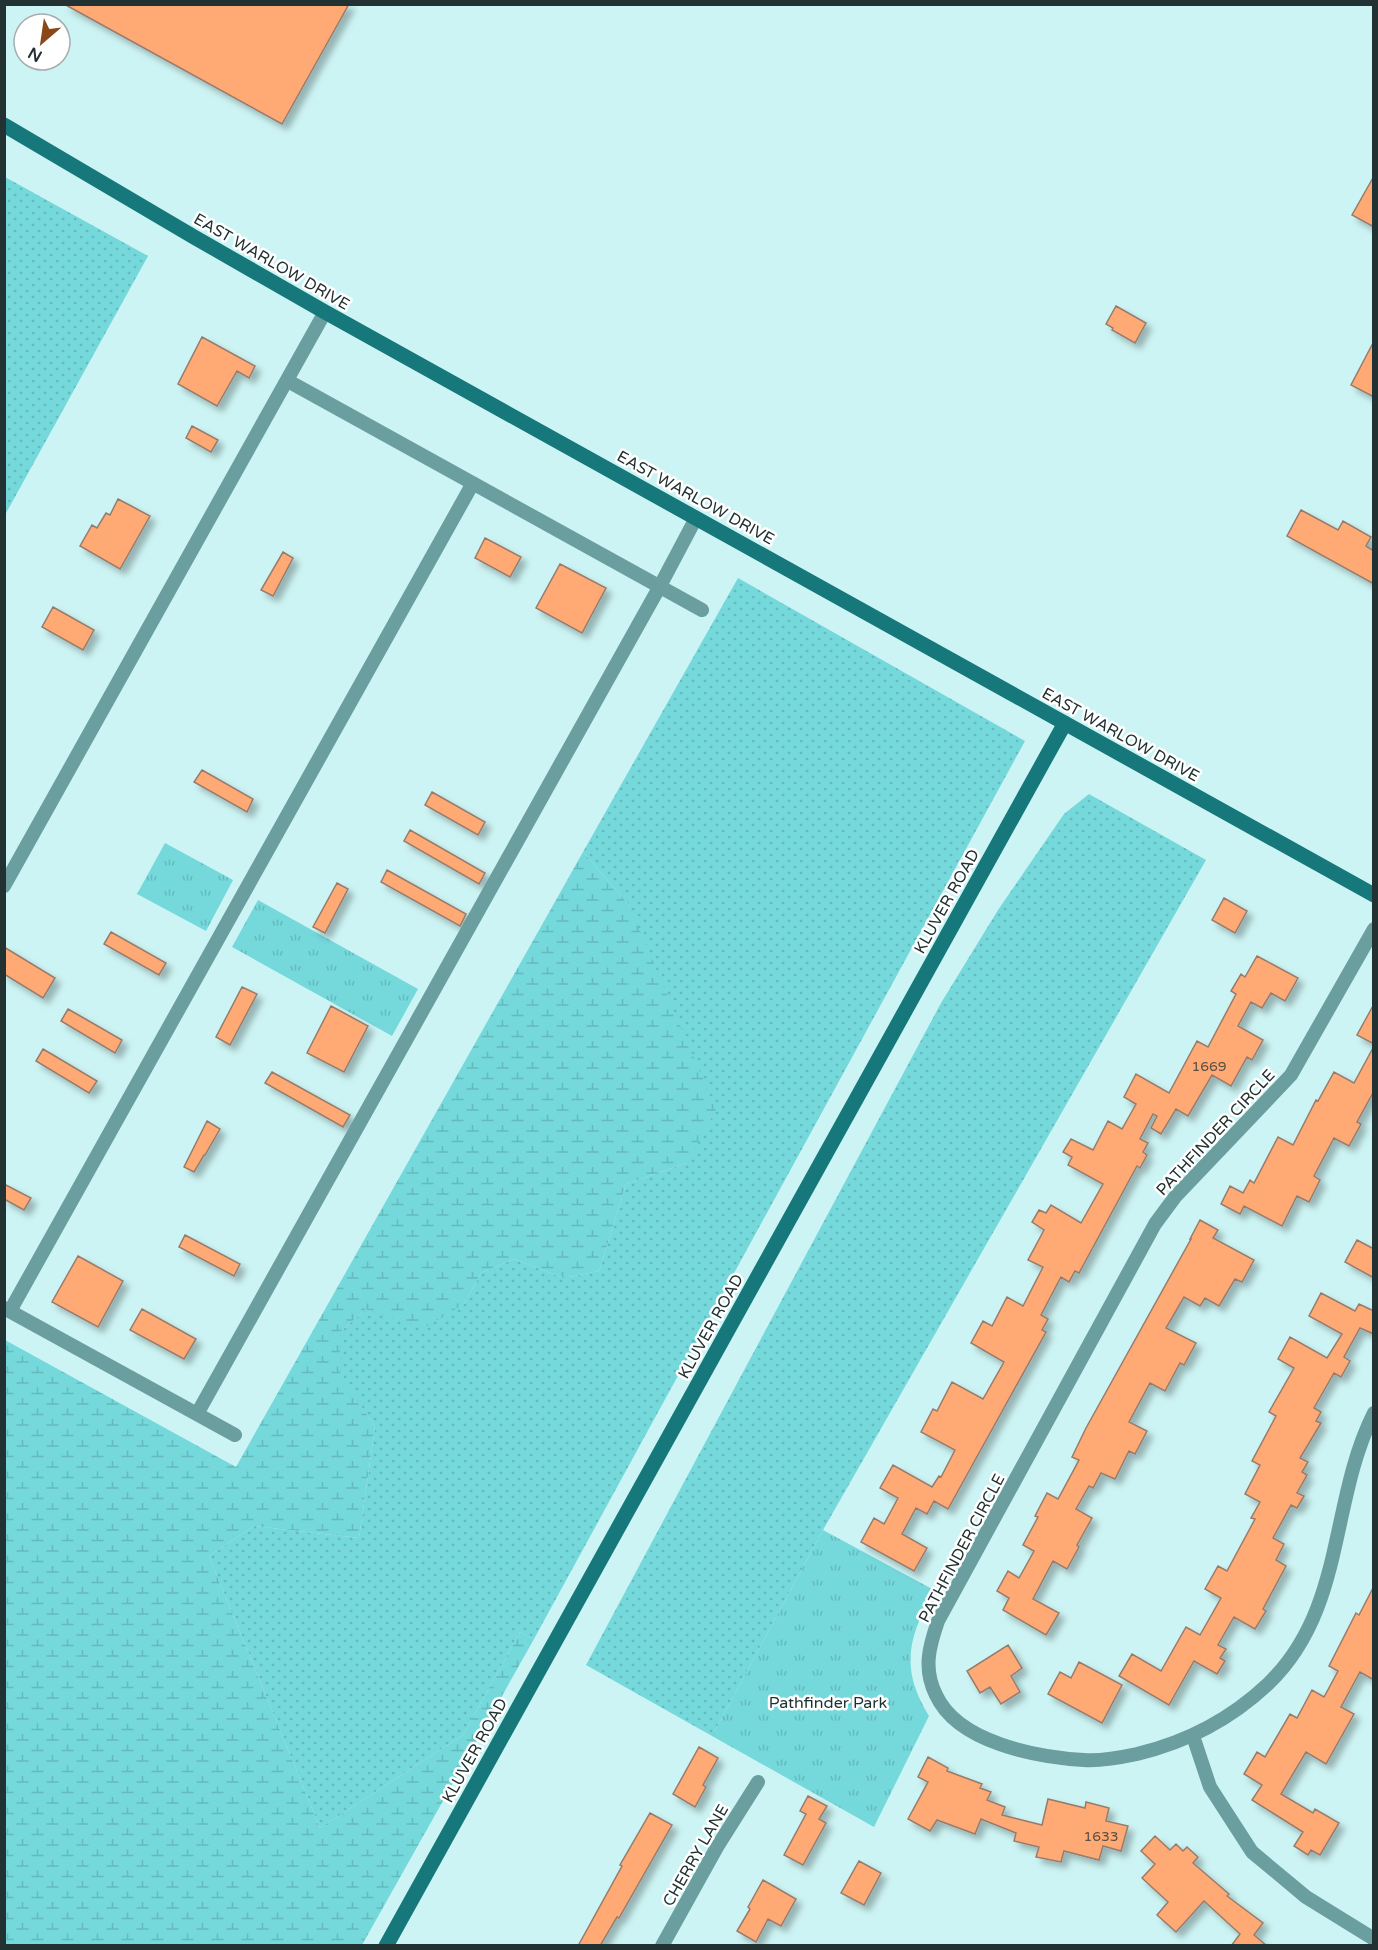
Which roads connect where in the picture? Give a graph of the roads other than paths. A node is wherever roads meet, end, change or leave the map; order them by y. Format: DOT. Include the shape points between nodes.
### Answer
graph roads {
  1 [pos="4,125"];
  2 [pos="325,312"];
  3 [pos="288,381"];
  4 [pos="473,483"];
  5 [pos="696,518"];
  6 [pos="660,586"];
  7 [pos="702,610"];
  8 [pos="1065,723"];
  9 [pos="4,886"];
  10 [pos="1374,895"];
  11 [pos="1374,929"];
  12 [pos="7,1310"];
  13 [pos="1374,1413"];
  14 [pos="197,1414"];
  15 [pos="235,1434"];
  16 [pos="1193,1736"];
  17 [pos="758,1782"];
  18 [pos="1374,1939"];
  19 [pos="386,1946"];
  20 [pos="662,1946"];
  1 -- 2 [label="street, EAST WARLOW DRIVE"];
  2 -- 3 [label="street"];
  2 -- 5 [label="street, EAST WARLOW DRIVE"];
  3 -- 4 [label="street"];
  3 -- 9 [label="street"];
  4 -- 6 [label="street"];
  4 -- 12 [label="street"];
  5 -- 6 [label="street"];
  5 -- 8 [label="street, EAST WARLOW DRIVE"];
  6 -- 7 [label="street"];
  6 -- 14 [label="street"];
  8 -- 10 [label="street, EAST WARLOW DRIVE"];
  8 -- 19 [label="street, KLUVER ROAD"];
  11 -- 16 [label="street, PATHFINDER CIRCLE" via="1291,1075 1175,1197 1155,1224 938,1621 929,1647 929,1673 936,1696 952,1718 979,1736 1030,1753 1086,1761 1137,1754"];
  12 -- 14 [label="street"];
  13 -- 16 [label="street, PATHFINDER CIRCLE" via="1355,1460 1326,1586 1298,1648 1269,1683 1236,1712"];
  14 -- 15 [label="street"];
  16 -- 18 [label="street" via="1210,1787 1252,1852 1306,1898"];
  17 -- 20 [label="street, CHERRY LANE"];
}
